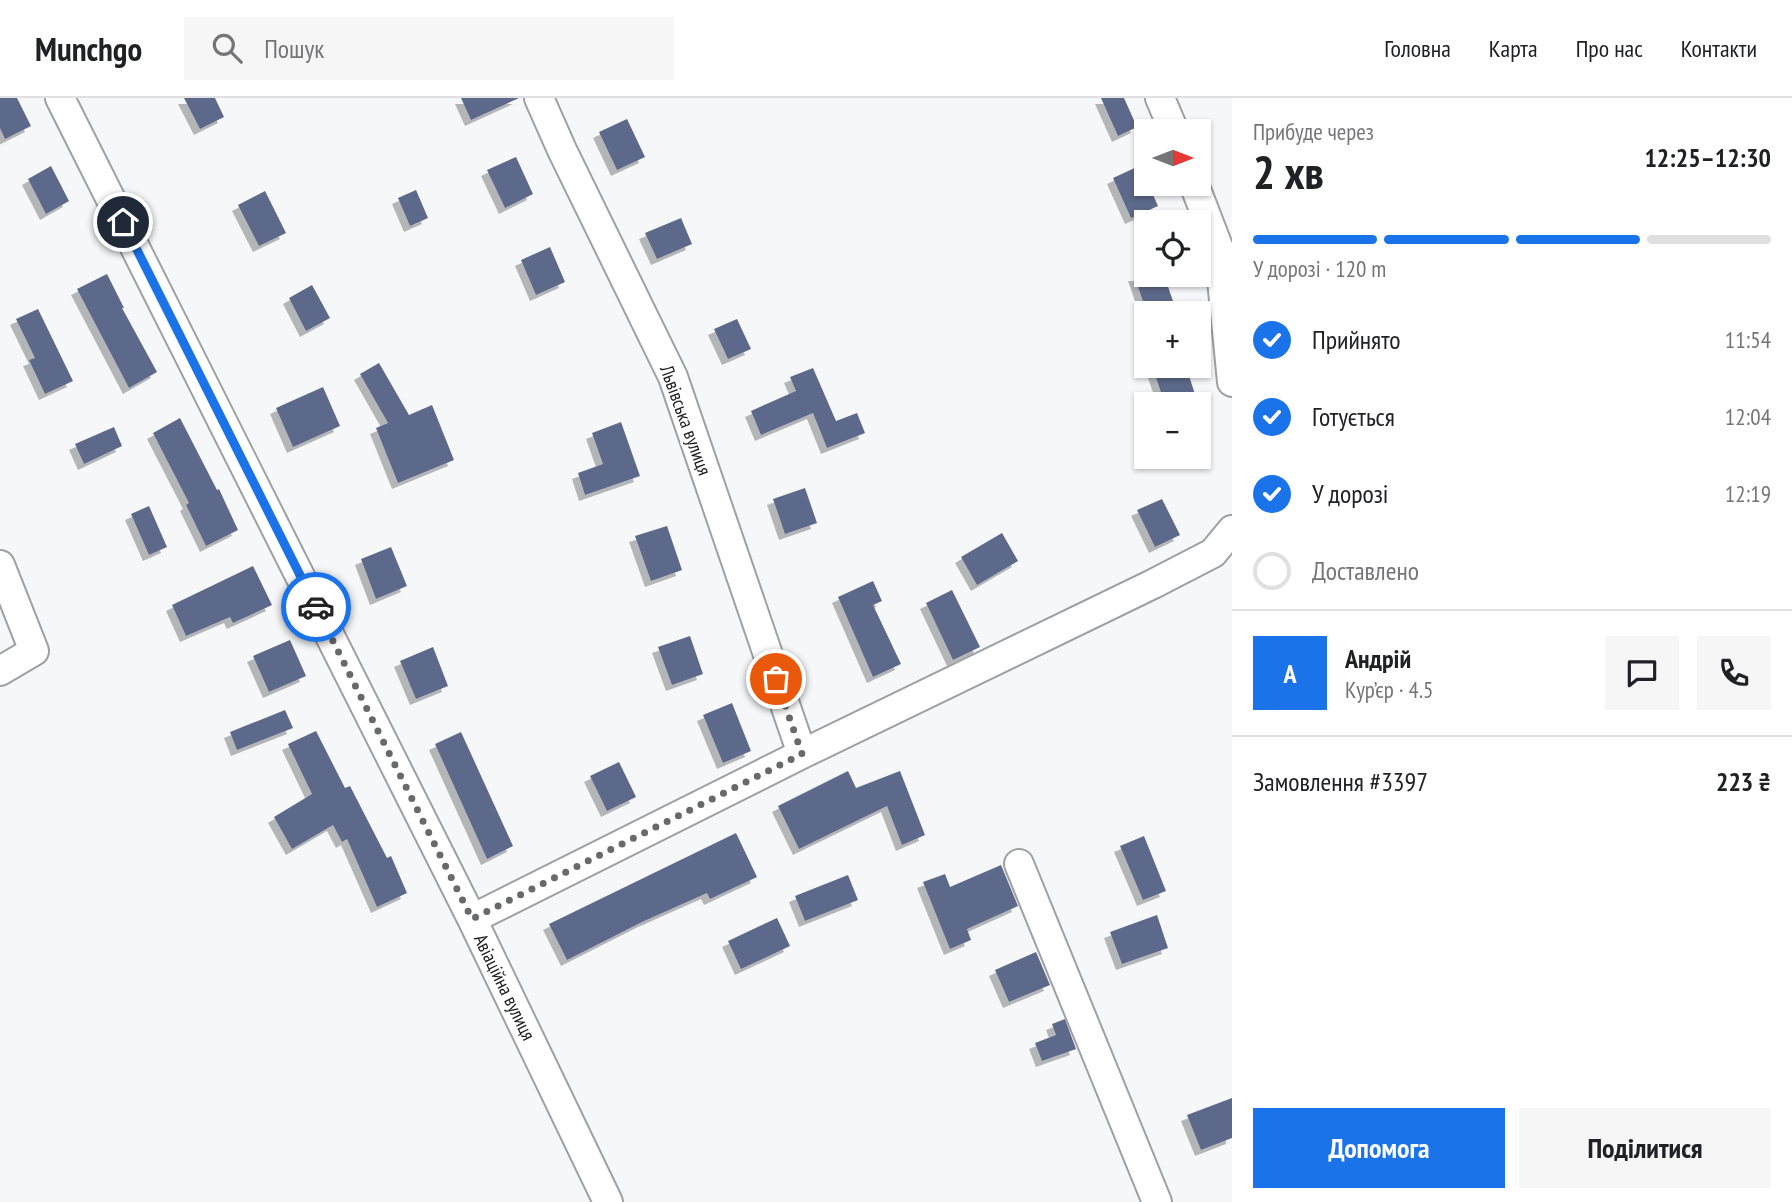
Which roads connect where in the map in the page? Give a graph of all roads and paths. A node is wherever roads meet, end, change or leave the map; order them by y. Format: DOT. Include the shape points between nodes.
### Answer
graph roads {
  1 [pos="60,98"];
  2 [pos="539,98"];
  3 [pos="1160,98"];
  4 [pos="1169,119"];
  5 [pos="1199,196"];
  6 [pos="1226,256"];
  7 [pos="1232,382"];
  8 [pos="1232,530"];
  9 [pos="0,565"];
  10 [pos="0,671"];
  11 [pos="802,754"];
  12 [pos="1019,864"];
  13 [pos="472,919"];
  14 [pos="608,1202"];
  15 [pos="1157,1202"];
  1 -- 13 [label="street, Авіаційна вулиця"];
  2 -- 11 [label="street, Львівська вулиця" via="673,377"];
  3 -- 4 [label="street"];
  5 -- 6 [label="street"];
  6 -- 7 [label="street"];
  8 -- 11 [label="street" via="1213,553"];
  9 -- 10 [label="street" via="34,652"];
  11 -- 13 [label="street"];
  12 -- 15 [label="street"];
  13 -- 14 [label="street, Авіаційна вулиця"];
}
